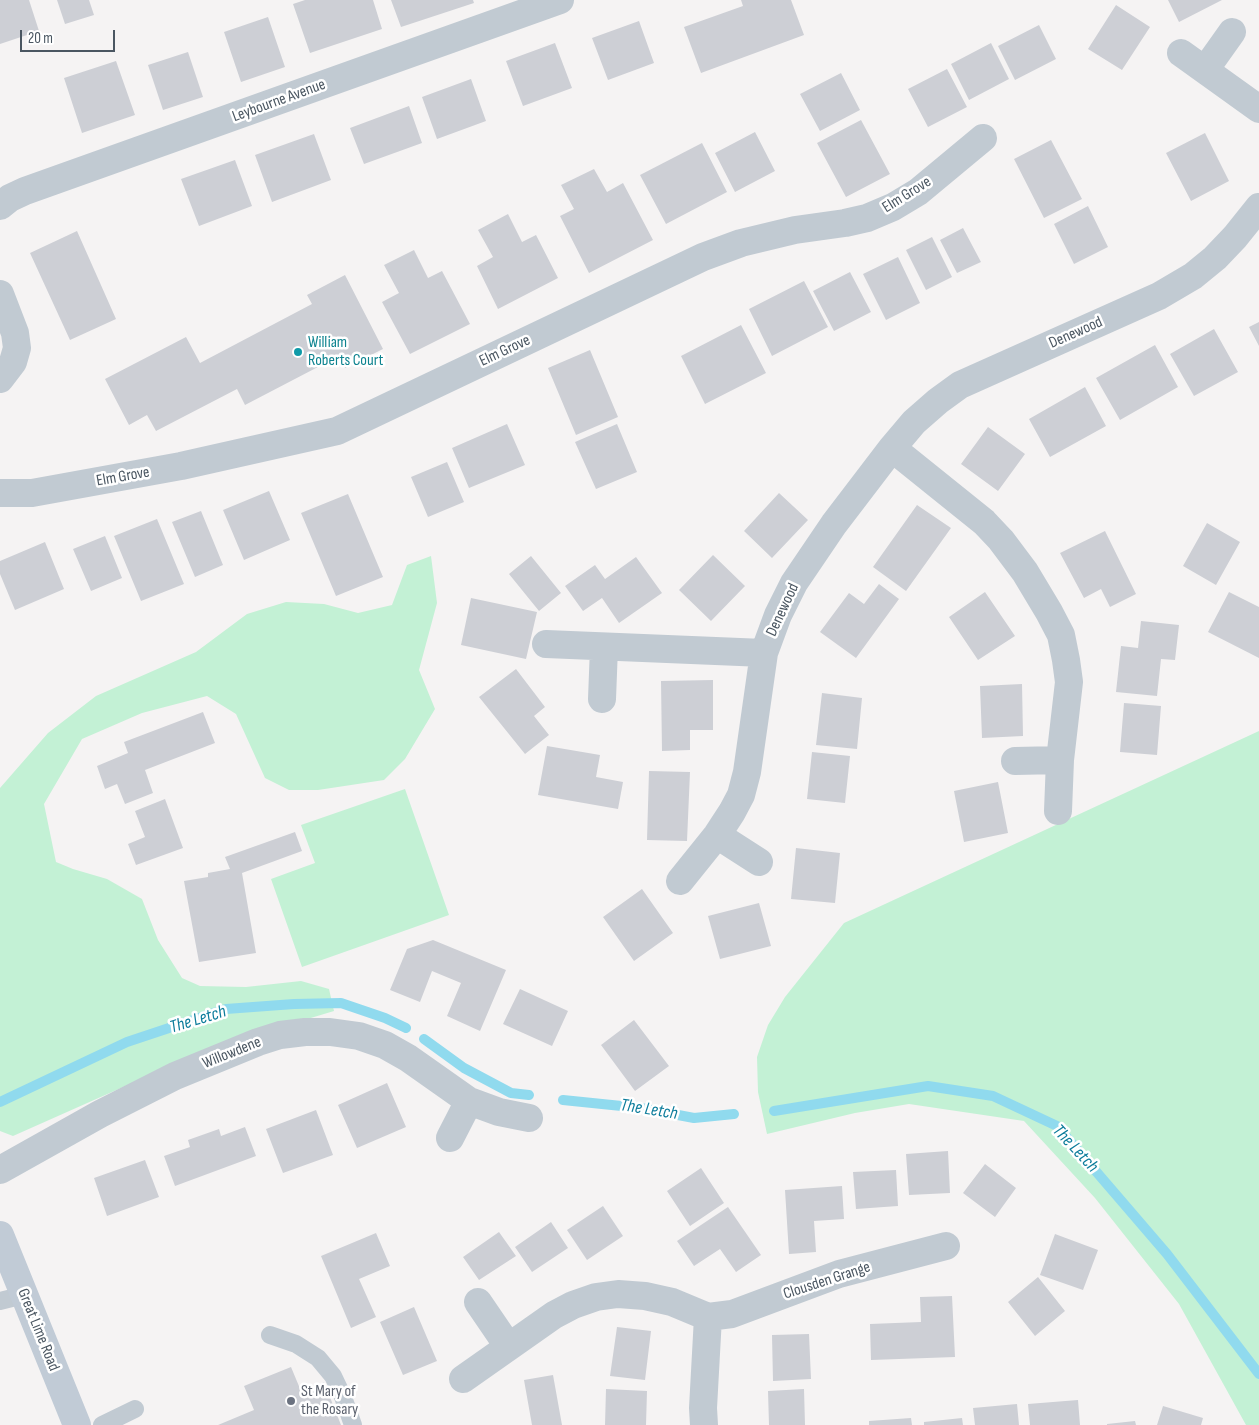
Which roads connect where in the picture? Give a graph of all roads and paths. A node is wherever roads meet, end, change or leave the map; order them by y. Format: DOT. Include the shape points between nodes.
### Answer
graph roads {
  1 [pos="560,0"];
  2 [pos="1232,32"];
  3 [pos="1181,53"];
  4 [pos="1205,70"];
  5 [pos="1259,109"];
  6 [pos="982,138"];
  7 [pos="0,206"];
  8 [pos="1258,211"];
  9 [pos="0,294"];
  10 [pos="0,379"];
  11 [pos="892,448"];
  12 [pos="0,493"];
  13 [pos="546,644"];
  14 [pos="604,647"];
  15 [pos="764,653"];
  16 [pos="602,699"];
  17 [pos="1060,760"];
  18 [pos="1015,761"];
  19 [pos="1058,811"];
  20 [pos="717,835"];
  21 [pos="759,862"];
  22 [pos="680,881"];
  23 [pos="470,1101"];
  24 [pos="530,1118"];
  25 [pos="450,1138"];
  26 [pos="0,1170"];
  27 [pos="0,1235"];
  28 [pos="946,1246"];
  29 [pos="12,1298"];
  30 [pos="478,1302"];
  31 [pos="708,1317"];
  32 [pos="270,1335"];
  33 [pos="508,1346"];
  34 [pos="463,1379"];
  35 [pos="135,1409"];
  36 [pos="77,1425"];
  37 [pos="102,1425"];
  38 [pos="353,1425"];
  39 [pos="704,1425"];
  1 -- 7 [label="street, Leybourne Avenue" via="25,192"];
  2 -- 4 [label="street"];
  3 -- 4 [label="street"];
  4 -- 5 [label="street"];
  6 -- 12 [label="street, Elm Grove" via="918,192 893,207 867,218 795,230 741,243 703,257 337,431 181,466 32,492"];
  8 -- 11 [label="street, Denewood" via="1215,258 1193,276 1159,296 960,385 914,422"];
  9 -- 10 [label="street" via="15,333 17,348 13,362"];
  11 -- 15 [label="street, Denewood" via="794,583"];
  11 -- 17 [label="street" via="1002,540 1050,612 1061,635 1069,682"];
  13 -- 14 [label="street, Denewood"];
  14 -- 15 [label="street, Denewood"];
  14 -- 16 [label="street"];
  15 -- 20 [label="street, Denewood" via="741,795"];
  17 -- 18 [label="street"];
  17 -- 19 [label="street"];
  20 -- 21 [label="street"];
  20 -- 22 [label="street, Denewood"];
  23 -- 24 [label="street, Willowdene" via="499,1112"];
  23 -- 25 [label="street"];
  23 -- 26 [label="street, Willowdene" via="385,1046 359,1036 305,1032 258,1042 175,1076"];
  27 -- 29 [label="main road, Great Lime Road"];
  28 -- 31 [label="street, Clousden Grange" via="839,1274 732,1314"];
  29 -- 36 [label="main road, Great Lime Road"];
  30 -- 33 [label="street"];
  31 -- 33 [label="street" via="672,1302 645,1296 618,1294 596,1297 554,1315"];
  31 -- 39 [label="street"];
  32 -- 38 [label="lane" via="296,1344 318,1358 333,1376"];
  33 -- 34 [label="street"];
  35 -- 37 [label="lane"];
}
